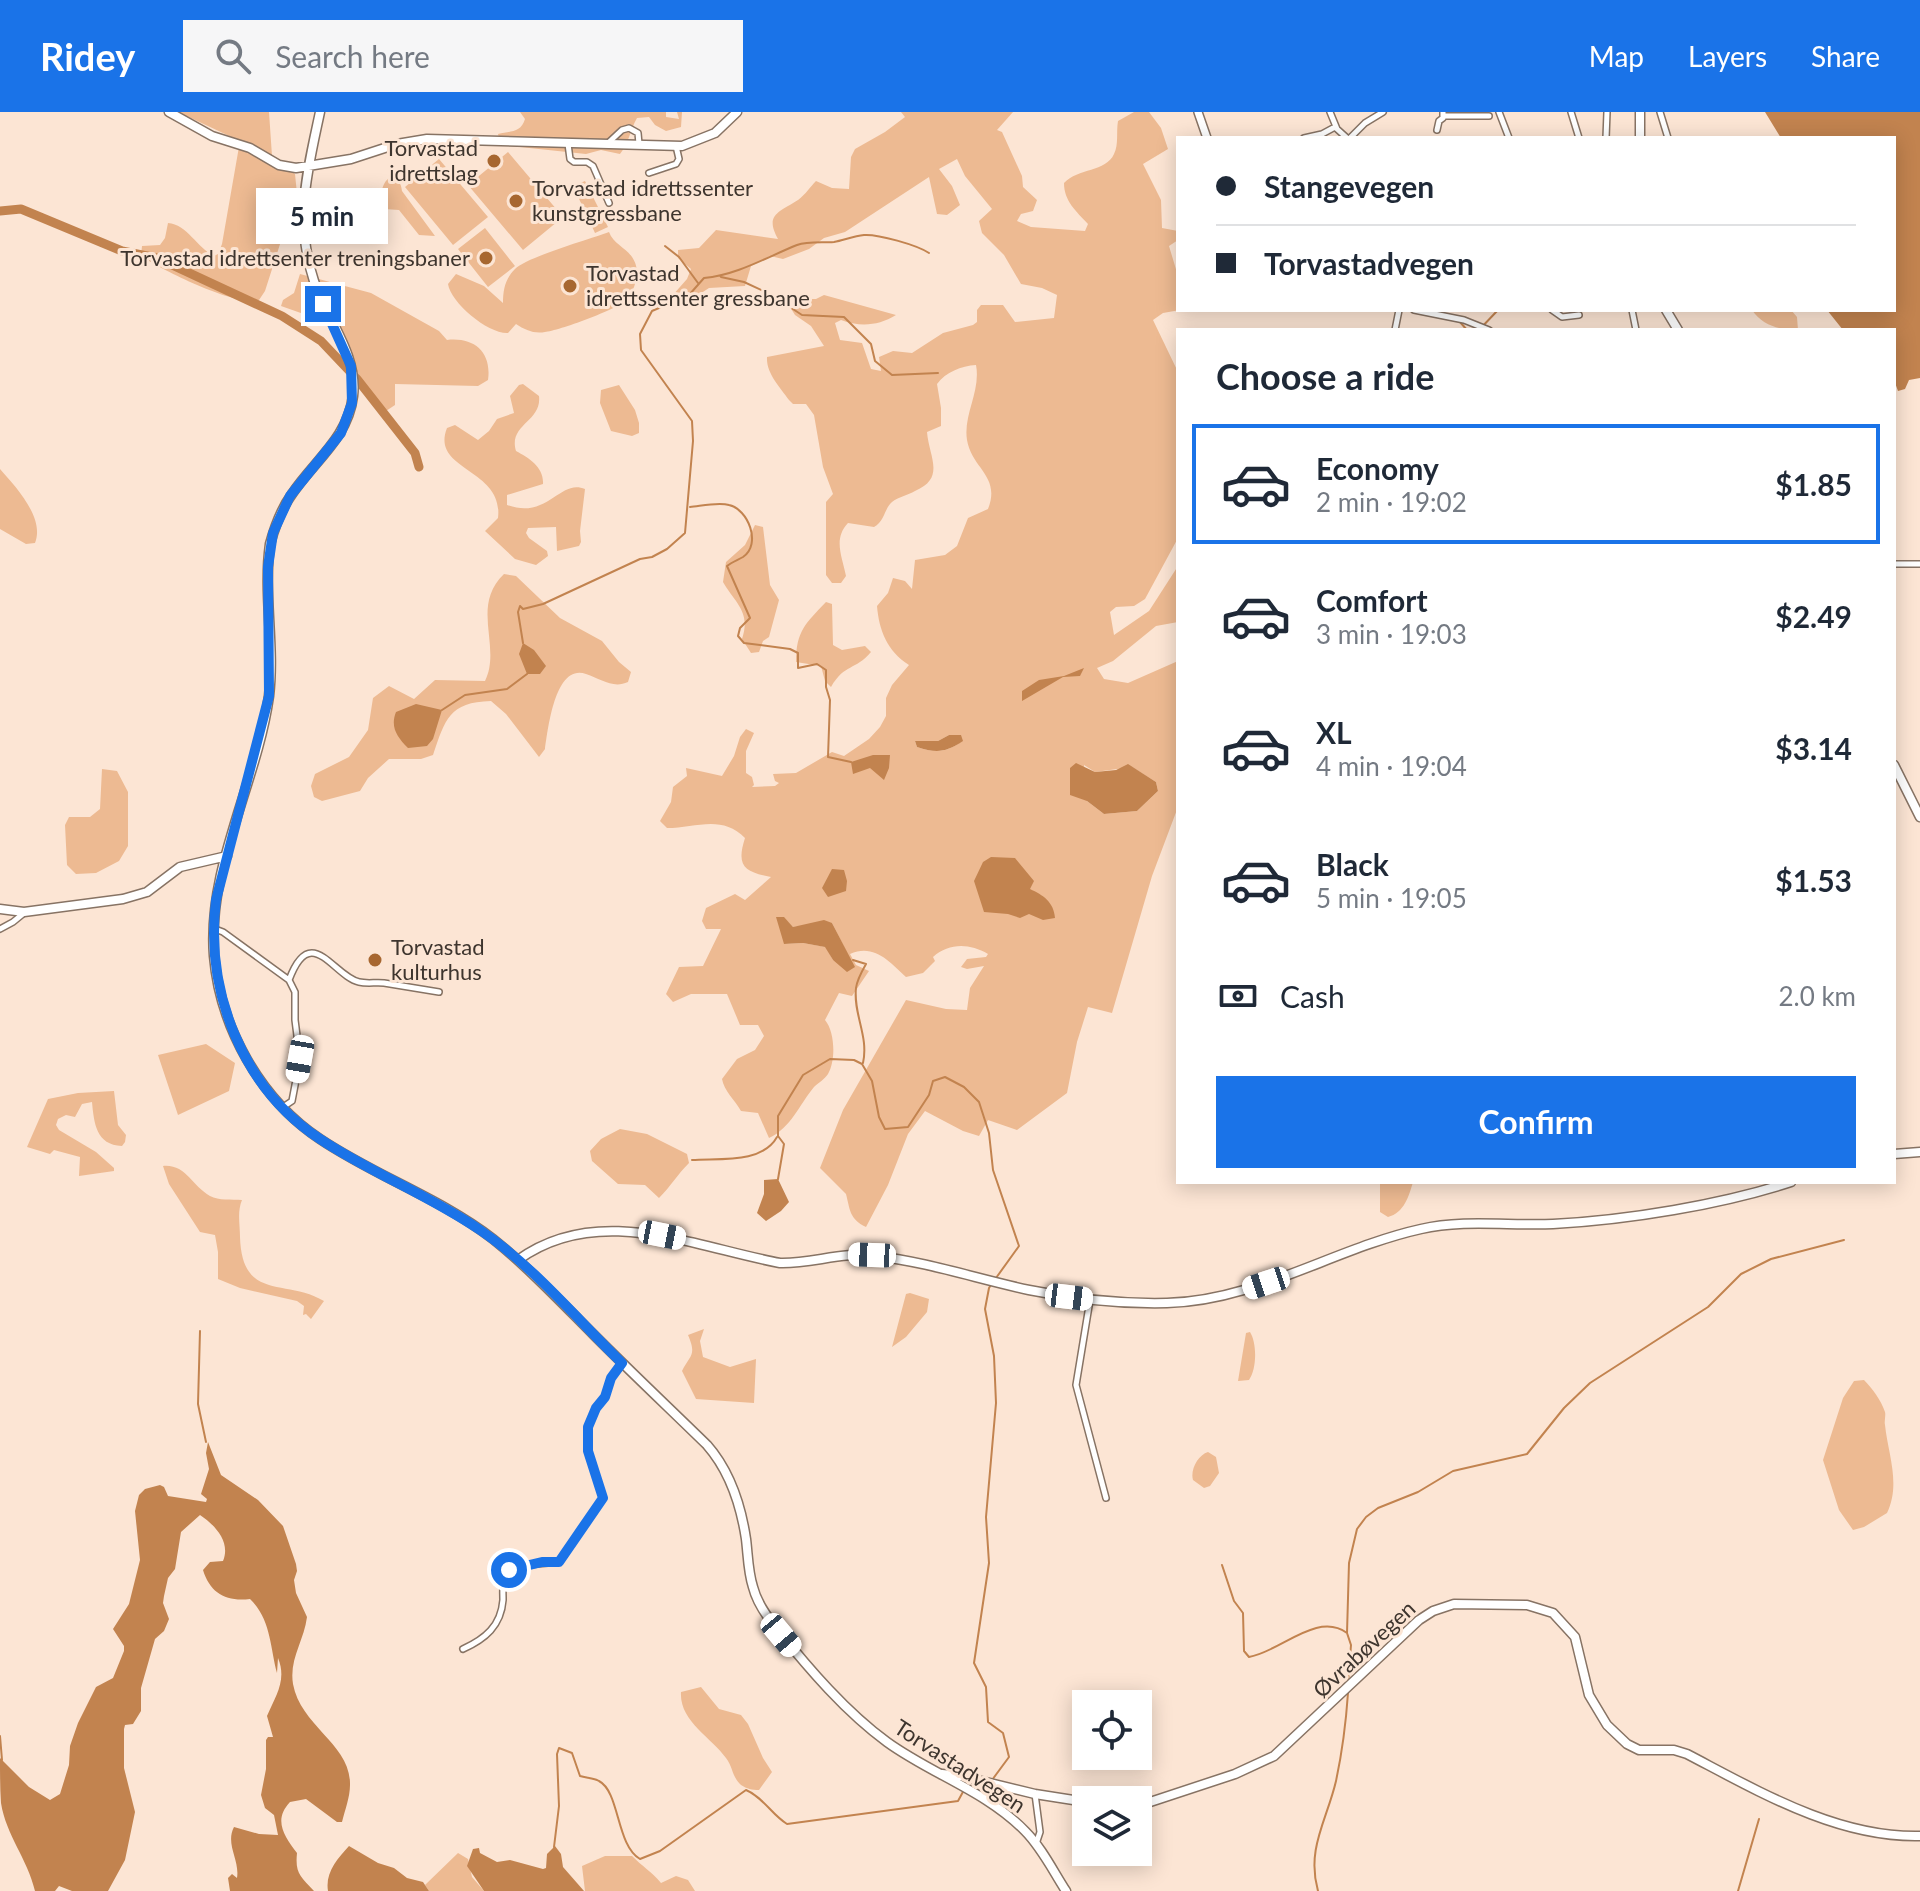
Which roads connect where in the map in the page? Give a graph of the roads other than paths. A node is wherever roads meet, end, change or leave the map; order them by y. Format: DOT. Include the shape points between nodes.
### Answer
graph roads {
  1 [pos="169,112"];
  2 [pos="320,112"];
  3 [pos="737,112"];
  4 [pos="1198,112"];
  5 [pos="1330,112"];
  6 [pos="1383,112"];
  7 [pos="1499,112"];
  8 [pos="1571,112"];
  9 [pos="1607,112"];
  10 [pos="1640,112"];
  11 [pos="1660,112"];
  12 [pos="1443,114"];
  13 [pos="1489,116"];
  14 [pos="1335,127"];
  15 [pos="1437,130"];
  16 [pos="1206,136"];
  17 [pos="1310,136"];
  18 [pos="1346,136"];
  19 [pos="1350,136"];
  20 [pos="1508,136"];
  21 [pos="1578,136"];
  22 [pos="1606,136"];
  23 [pos="1640,136"];
  24 [pos="1667,136"];
  25 [pos="568,144"];
  26 [pos="607,145"];
  27 [pos="639,146"];
  28 [pos="676,146"];
  29 [pos="307,166"];
  30 [pos="649,173"];
  31 [pos="609,203"];
  32 [pos="1424,312"];
  33 [pos="1555,312"];
  34 [pos="1579,315"];
  35 [pos="1484,328"];
  36 [pos="1896,564"];
  37 [pos="1920,564"];
  38 [pos="1896,769"];
  39 [pos="1919,813"];
  40 [pos="227,856"];
  41 [pos="0,909"];
  42 [pos="24,912"];
  43 [pos="0,929"];
  44 [pos="214,929"];
  45 [pos="289,980"];
  46 [pos="439,992"];
  47 [pos="283,1107"];
  48 [pos="1920,1152"];
  49 [pos="1896,1154"];
  50 [pos="1784,1184"];
  51 [pos="518,1260"];
  52 [pos="1090,1299"];
  53 [pos="622,1363"];
  54 [pos="1106,1498"];
  55 [pos="463,1649"];
  56 [pos="940,1774"];
  57 [pos="1035,1794"];
  58 [pos="1072,1800"];
  59 [pos="1152,1801"];
  60 [pos="1920,1836"];
  61 [pos="1036,1845"];
  62 [pos="1066,1891"];
  1 -- 29 [label="main road" via="279,165"];
  2 -- 29 [label="main road, Torvastadvegen"];
  3 -- 28 [label="main road" via="709,137"];
  4 -- 16 [label="street"];
  5 -- 14 [label="street"];
  6 -- 19 [label="street"];
  7 -- 20 [label="street"];
  8 -- 21 [label="street"];
  9 -- 22 [label="street"];
  10 -- 23 [label="main road"];
  11 -- 24 [label="street"];
  12 -- 13 [label="street"];
  12 -- 15 [label="street"];
  14 -- 17 [label="street"];
  14 -- 18 [label="street"];
  25 -- 26 [label="main road"];
  25 -- 29 [label="main road" via="418,140"];
  25 -- 31 [label="street" via="572,161 593,166"];
  26 -- 27 [label="main road"];
  26 -- 27 [label="street" via="629,128 638,133"];
  27 -- 28 [label="main road"];
  28 -- 30 [label="street" via="676,164"];
  29 -- 40 [label="main road, Torvastadvegen" via="307,252 351,366 352,403 341,433 290,496 273,533 268,567 269,696"];
  32 -- 35 [label="street"];
  33 -- 34 [label="street" via="1562,317"];
  36 -- 37 [label="street"];
  38 -- 39 [label="main road"];
  40 -- 42 [label="main road" via="180,867 141,895"];
  40 -- 44 [label="main road, Torvastadvegen"];
  41 -- 42 [label="main road"];
  42 -- 43 [label="street"];
  44 -- 45 [label="street"];
  44 -- 47 [label="main road, Torvastadvegen" via="218,984 233,1031"];
  45 -- 46 [label="street" via="302,957 322,955 357,982"];
  45 -- 47 [label="street" via="295,992 300,1059 292,1101"];
  47 -- 51 [label="main road, Torvastadvegen" via="321,1140 468,1222"];
  48 -- 49 [label="main road"];
  50 -- 52 [label="main road" via="1594,1220 1422,1229 1210,1299"];
  51 -- 52 [label="main road" via="562,1238 644,1233 780,1263 838,1255 892,1258"];
  51 -- 53 [label="main road, Torvastadvegen"];
  52 -- 54 [label="street" via="1076,1385"];
  53 -- 55 [label="street" via="588,1427 588,1451 603,1498 559,1562 526,1565 505,1574 496,1625"];
  53 -- 56 [label="main road, Torvastadvegen" via="720,1462 743,1521 753,1589 774,1626 873,1731"];
  56 -- 57 [label="main road"];
  56 -- 61 [label="main road, Torvastadvegen" via="1005,1813"];
  57 -- 58 [label="main road"];
  57 -- 61 [label="street" via="1040,1832"];
  59 -- 60 [label="main road, Øvrabøvegen" via="1274,1756 1433,1611 1461,1603 1512,1604 1544,1609 1569,1628 1580,1648 1596,1710 1633,1748 1687,1754 1780,1801 1835,1821 1881,1834"];
  61 -- 62 [label="main road, Torvastadvegen"];
}
